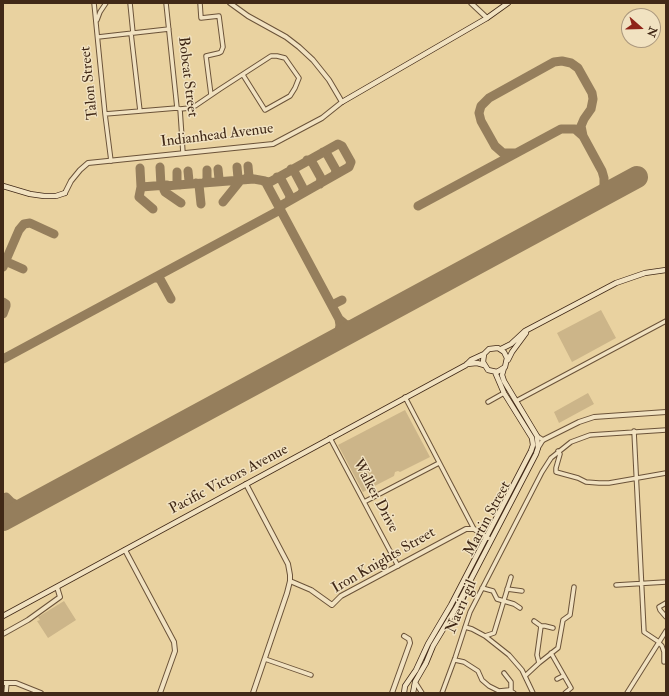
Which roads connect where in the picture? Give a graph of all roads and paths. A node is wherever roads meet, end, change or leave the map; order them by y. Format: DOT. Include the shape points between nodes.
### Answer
graph roads {
  1 [pos="94,3"];
  2 [pos="106,3"];
  3 [pos="130,3"];
  4 [pos="166,3"];
  5 [pos="200,3"];
  6 [pos="230,3"];
  7 [pos="471,3"];
  8 [pos="508,3"];
  9 [pos="487,18"];
  10 [pos="96,23"];
  11 [pos="169,29"];
  12 [pos="132,33"];
  13 [pos="98,37"];
  14 [pos="243,75"];
  15 [pos="211,95"];
  16 [pos="342,102"];
  17 [pos="179,108"];
  18 [pos="140,111"];
  19 [pos="105,114"];
  20 [pos="183,153"];
  21 [pos="111,161"];
  22 [pos="3,186"];
  23 [pos="65,193"];
  24 [pos="666,270"];
  25 [pos="666,321"];
  26 [pos="530,329"];
  27 [pos="501,349"];
  28 [pos="484,354"];
  29 [pos="507,361"];
  30 [pos="466,364"];
  31 [pos="484,365"];
  32 [pos="505,367"];
  33 [pos="495,372"];
  34 [pos="504,393"];
  35 [pos="405,397"];
  36 [pos="488,402"];
  37 [pos="516,402"];
  38 [pos="666,412"];
  39 [pos="666,430"];
  40 [pos="634,431"];
  41 [pos="537,436"];
  42 [pos="330,438"];
  43 [pos="543,440"];
  44 [pos="538,448"];
  45 [pos="558,451"];
  46 [pos="439,463"];
  47 [pos="666,473"];
  48 [pos="636,478"];
  49 [pos="246,484"];
  50 [pos="364,502"];
  51 [pos="474,529"];
  52 [pos="486,537"];
  53 [pos="491,540"];
  54 [pos="125,550"];
  55 [pos="398,566"];
  56 [pos="510,577"];
  57 [pos="290,582"];
  58 [pos="666,582"];
  59 [pos="642,583"];
  60 [pos="616,585"];
  61 [pos="57,587"];
  62 [pos="574,587"];
  63 [pos="482,588"];
  64 [pos="507,589"];
  65 [pos="522,591"];
  66 [pos="504,601"];
  67 [pos="666,603"];
  68 [pos="520,608"];
  69 [pos="3,616"];
  70 [pos="666,617"];
  71 [pos="534,621"];
  72 [pos="540,626"];
  73 [pos="465,627"];
  74 [pos="553,628"];
  75 [pos="666,631"];
  76 [pos="3,634"];
  77 [pos="404,636"];
  78 [pos="485,636"];
  79 [pos="659,642"];
  80 [pos="551,653"];
  81 [pos="265,659"];
  82 [pos="455,660"];
  83 [pos="539,662"];
  84 [pos="664,662"];
  85 [pos="504,673"];
  86 [pos="311,675"];
  87 [pos="525,676"];
  88 [pos="563,676"];
  89 [pos="557,679"];
  90 [pos="416,682"];
  91 [pos="5,683"];
  92 [pos="499,692"];
  93 [pos="512,692"];
  94 [pos="6,693"];
  95 [pos="41,693"];
  96 [pos="160,693"];
  97 [pos="253,693"];
  98 [pos="392,693"];
  99 [pos="404,693"];
  100 [pos="413,693"];
  101 [pos="422,693"];
  102 [pos="442,693"];
  103 [pos="533,693"];
  104 [pos="565,693"];
  105 [pos="627,693"];
  1 -- 10 [label="street, Talon Street"];
  2 -- 10 [label="street"];
  3 -- 12 [label="street"];
  4 -- 11 [label="street, Bobcat Street"];
  5 -- 15 [label="street" via="201,18 219,16 223,49 219,53 206,56"];
  6 -- 16 [label="street" via="299,46 329,80"];
  7 -- 9 [label="street"];
  8 -- 9 [label="main road, Indianhead Avenue"];
  9 -- 16 [label="main road, Indianhead Avenue"];
  10 -- 13 [label="street, Talon Street"];
  11 -- 12 [label="street"];
  11 -- 17 [label="street, Bobcat Street"];
  12 -- 13 [label="street"];
  12 -- 18 [label="street"];
  13 -- 19 [label="street, Talon Street"];
  14 -- 14 [label="street" via="265,110 290,96 299,78 285,58 277,56 271,56"];
  14 -- 15 [label="street"];
  15 -- 17 [label="street" via="190,108"];
  16 -- 20 [label="street, Indianhead Avenue" via="322,118 278,143"];
  17 -- 18 [label="street"];
  17 -- 20 [label="street, Bobcat Street"];
  18 -- 19 [label="street"];
  19 -- 21 [label="street, Talon Street"];
  20 -- 21 [label="street, Indianhead Avenue"];
  21 -- 23 [label="street, Indianhead Avenue" via="88,163 71,181"];
  22 -- 23 [label="main road, Indianhead Avenue" via="44,196"];
  24 -- 26 [label="main road" via="645,273 616,284"];
  25 -- 37 [label="street"];
  26 -- 27 [label="main road"];
  26 -- 29 [label="main road"];
  27 -- 28 [label="main road" via="492,348"];
  27 -- 29 [label="main road" via="506,354"];
  28 -- 30 [label="main road, Pacific Victors Avenue"];
  28 -- 31 [label="main road"];
  29 -- 32 [label="main road"];
  30 -- 31 [label="main road"];
  30 -- 35 [label="main road, Pacific Victors Avenue"];
  31 -- 33 [label="main road" via="488,370"];
  32 -- 33 [label="main road"];
  32 -- 37 [label="main road" via="502,373 504,381"];
  33 -- 34 [label="main road, Martin Street"];
  34 -- 36 [label="street"];
  34 -- 52 [label="main road, Martin Street" via="532,438 533,445"];
  35 -- 42 [label="main road, Pacific Victors Avenue"];
  35 -- 46 [label="street"];
  37 -- 41 [label="main road"];
  38 -- 43 [label="street" via="594,417"];
  39 -- 40 [label="street, Naeri-gil"];
  40 -- 45 [label="street, Naeri-gil" via="590,435 571,442"];
  40 -- 48 [label="street"];
  41 -- 43 [label="street"];
  41 -- 44 [label="main road"];
  42 -- 49 [label="main road, Pacific Victors Avenue"];
  42 -- 50 [label="street, Walker Drive"];
  43 -- 44 [label="street"];
  44 -- 53 [label="main road, Martin Street"];
  45 -- 48 [label="street" via="558,474 600,483"];
  45 -- 63 [label="street, Naeri-gil" via="542,472"];
  46 -- 50 [label="street"];
  46 -- 51 [label="street"];
  47 -- 48 [label="street"];
  48 -- 59 [label="street"];
  49 -- 54 [label="main road, Pacific Victors Avenue"];
  49 -- 57 [label="street" via="288,564"];
  50 -- 55 [label="street, Walker Drive"];
  51 -- 52 [label="street"];
  51 -- 55 [label="street, Iron Knights Street" via="466,529"];
  52 -- 53 [label="street"];
  52 -- 99 [label="main road, Martin Street" via="416,670 405,686"];
  53 -- 90 [label="main road, Martin Street"];
  54 -- 61 [label="main road, Pacific Victors Avenue"];
  54 -- 96 [label="street" via="175,646"];
  55 -- 57 [label="street, Iron Knights Street" via="341,596 332,605 311,590"];
  56 -- 64 [label="street"];
  57 -- 81 [label="street"];
  58 -- 59 [label="street"];
  59 -- 60 [label="street"];
  59 -- 79 [label="street" via="644,632"];
  61 -- 69 [label="main road, Pacific Victors Avenue"];
  61 -- 76 [label="street" via="60,597"];
  62 -- 80 [label="street" via="570,615 563,620 558,648"];
  63 -- 66 [label="street" via="493,591 497,599"];
  63 -- 73 [label="street, Naeri-gil"];
  64 -- 65 [label="street"];
  64 -- 66 [label="street"];
  66 -- 68 [label="street"];
  66 -- 78 [label="street" via="494,633"];
  67 -- 70 [label="street" via="659,607"];
  71 -- 72 [label="street"];
  72 -- 74 [label="street"];
  72 -- 83 [label="street" via="537,655"];
  73 -- 78 [label="street"];
  73 -- 82 [label="street, Naeri-gil"];
  75 -- 79 [label="street"];
  77 -- 98 [label="street" via="410,643"];
  78 -- 87 [label="street" via="509,655"];
  79 -- 84 [label="street" via="664,652"];
  79 -- 105 [label="street"];
  80 -- 83 [label="street"];
  80 -- 88 [label="street"];
  81 -- 86 [label="street"];
  81 -- 97 [label="street"];
  82 -- 92 [label="street" via="464,662 478,671 482,680"];
  82 -- 102 [label="street, Naeri-gil"];
  83 -- 87 [label="street"];
  85 -- 93 [label="street" via="511,682"];
  87 -- 103 [label="street"];
  88 -- 89 [label="street"];
  88 -- 104 [label="street" via="571,688"];
  90 -- 100 [label="main road, Martin Street"];
  90 -- 101 [label="street"];
  91 -- 94 [label="street"];
  91 -- 95 [label="street" via="27,687"];
  92 -- 93 [label="street"];
}
